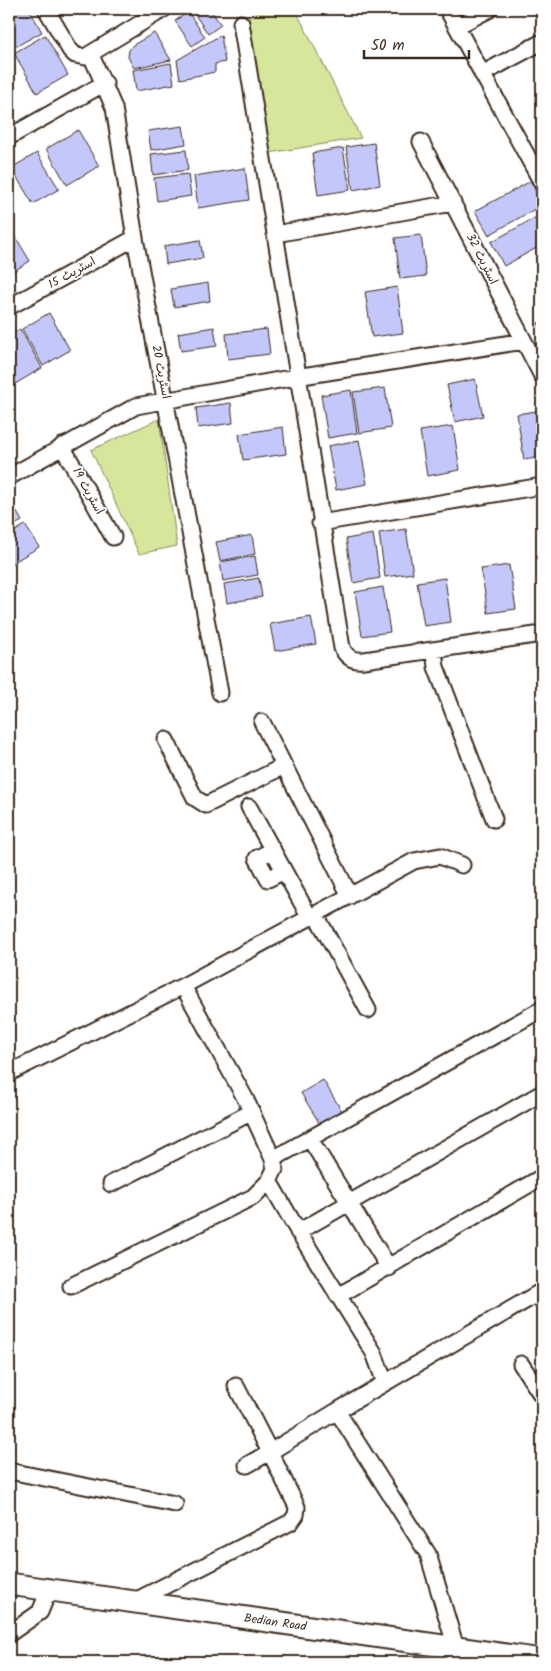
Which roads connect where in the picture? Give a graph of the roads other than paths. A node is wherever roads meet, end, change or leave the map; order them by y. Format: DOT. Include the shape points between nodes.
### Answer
graph roads {
  1 [pos="46,9"];
  2 [pos="164,9"];
  3 [pos="447,9"];
  4 [pos="490,9"];
  5 [pos="147,13"];
  6 [pos="240,23"];
  7 [pos="456,26"];
  8 [pos="542,42"];
  9 [pos="91,55"];
  10 [pos="482,74"];
  11 [pos="105,83"];
  12 [pos="9,137"];
  13 [pos="421,142"];
  14 [pos="542,183"];
  15 [pos="452,203"];
  16 [pos="275,234"];
  17 [pos="135,238"];
  18 [pos="9,307"];
  19 [pos="524,341"];
  20 [pos="542,376"];
  21 [pos="296,377"];
  22 [pos="166,399"];
  23 [pos="62,446"];
  24 [pos="9,477"];
  25 [pos="542,486"];
  26 [pos="320,523"];
  27 [pos="113,537"];
  28 [pos="542,634"];
  29 [pos="434,650"];
  30 [pos="220,692"];
  31 [pos="262,722"];
  32 [pos="166,740"];
  33 [pos="284,766"];
  34 [pos="249,807"];
  35 [pos="494,819"];
  36 [pos="462,865"];
  37 [pos="350,896"];
  38 [pos="313,916"];
  39 [pos="183,986"];
  40 [pos="542,1009"];
  41 [pos="368,1010"];
  42 [pos="9,1072"];
  43 [pos="542,1093"];
  44 [pos="252,1112"];
  45 [pos="310,1138"];
  46 [pos="273,1159"];
  47 [pos="542,1176"];
  48 [pos="269,1181"];
  49 [pos="111,1184"];
  50 [pos="349,1203"];
  51 [pos="298,1232"];
  52 [pos="389,1268"];
  53 [pos="71,1286"];
  54 [pos="542,1291"];
  55 [pos="338,1296"];
  56 [pos="521,1364"];
  57 [pos="386,1383"];
  58 [pos="236,1386"];
  59 [pos="542,1396"];
  60 [pos="337,1411"];
  61 [pos="270,1452"];
  62 [pos="247,1465"];
  63 [pos="9,1471"];
  64 [pos="175,1504"];
  65 [pos="9,1584"];
  66 [pos="49,1590"];
  67 [pos="132,1602"];
  68 [pos="9,1634"];
  69 [pos="456,1648"];
  70 [pos="542,1660"];
  1 -- 9 [label="street" via="70,50 80,57"];
  2 -- 5 [label="street"];
  3 -- 7 [label="street"];
  4 -- 7 [label="street"];
  5 -- 9 [label="street"];
  6 -- 16 [label="street"];
  7 -- 10 [label="street"];
  8 -- 10 [label="street"];
  9 -- 11 [label="street, اسٹریٹ 20"];
  10 -- 14 [label="street"];
  11 -- 12 [label="street"];
  11 -- 17 [label="street, اسٹریٹ 20" via="114,108"];
  13 -- 15 [label="street, اسٹریٹ 32"];
  15 -- 16 [label="street"];
  15 -- 19 [label="street, اسٹریٹ 32"];
  16 -- 21 [label="street"];
  17 -- 18 [label="street, اسٹریٹ 15"];
  17 -- 22 [label="street, اسٹریٹ 20"];
  19 -- 20 [label="street, اسٹریٹ 32"];
  19 -- 21 [label="street"];
  21 -- 22 [label="street"];
  21 -- 26 [label="street"];
  22 -- 23 [label="street" via="136,406"];
  22 -- 30 [label="street, اسٹریٹ 20"];
  23 -- 24 [label="street"];
  23 -- 27 [label="street, اسٹریٹ 19"];
  25 -- 26 [label="street"];
  26 -- 29 [label="street" via="345,655 358,661"];
  28 -- 29 [label="street"];
  29 -- 35 [label="street" via="436,667"];
  31 -- 33 [label="street"];
  32 -- 33 [label="street" via="195,798 206,805"];
  33 -- 37 [label="street"];
  34 -- 38 [label="street" via="273,850 257,858 268,878 284,871"];
  36 -- 37 [label="street" via="440,856 414,861"];
  37 -- 38 [label="street"];
  38 -- 39 [label="street"];
  38 -- 41 [label="street"];
  39 -- 42 [label="street"];
  39 -- 44 [label="street"];
  40 -- 45 [label="street"];
  43 -- 50 [label="street"];
  44 -- 46 [label="street"];
  44 -- 49 [label="street"];
  45 -- 46 [label="street"];
  45 -- 50 [label="street"];
  46 -- 48 [label="street" via="275,1170"];
  47 -- 52 [label="street"];
  48 -- 51 [label="street"];
  48 -- 53 [label="street" via="253,1197"];
  50 -- 51 [label="street"];
  50 -- 52 [label="street"];
  51 -- 55 [label="street"];
  52 -- 55 [label="street"];
  54 -- 57 [label="street"];
  55 -- 57 [label="street" via="374,1353"];
  56 -- 59 [label="street"];
  57 -- 60 [label="street"];
  58 -- 61 [label="street"];
  60 -- 61 [label="street"];
  60 -- 69 [label="street" via="428,1554"];
  61 -- 62 [label="street"];
  61 -- 67 [label="street" via="294,1498 296,1515 291,1522"];
  63 -- 64 [label="street"];
  65 -- 66 [label="main road, Bedian Road"];
  66 -- 67 [label="main road, Bedian Road"];
  66 -- 68 [label="street" via="40,1612"];
  67 -- 69 [label="main road, Bedian Road"];
  69 -- 70 [label="main road, Bedian Road"];
}
